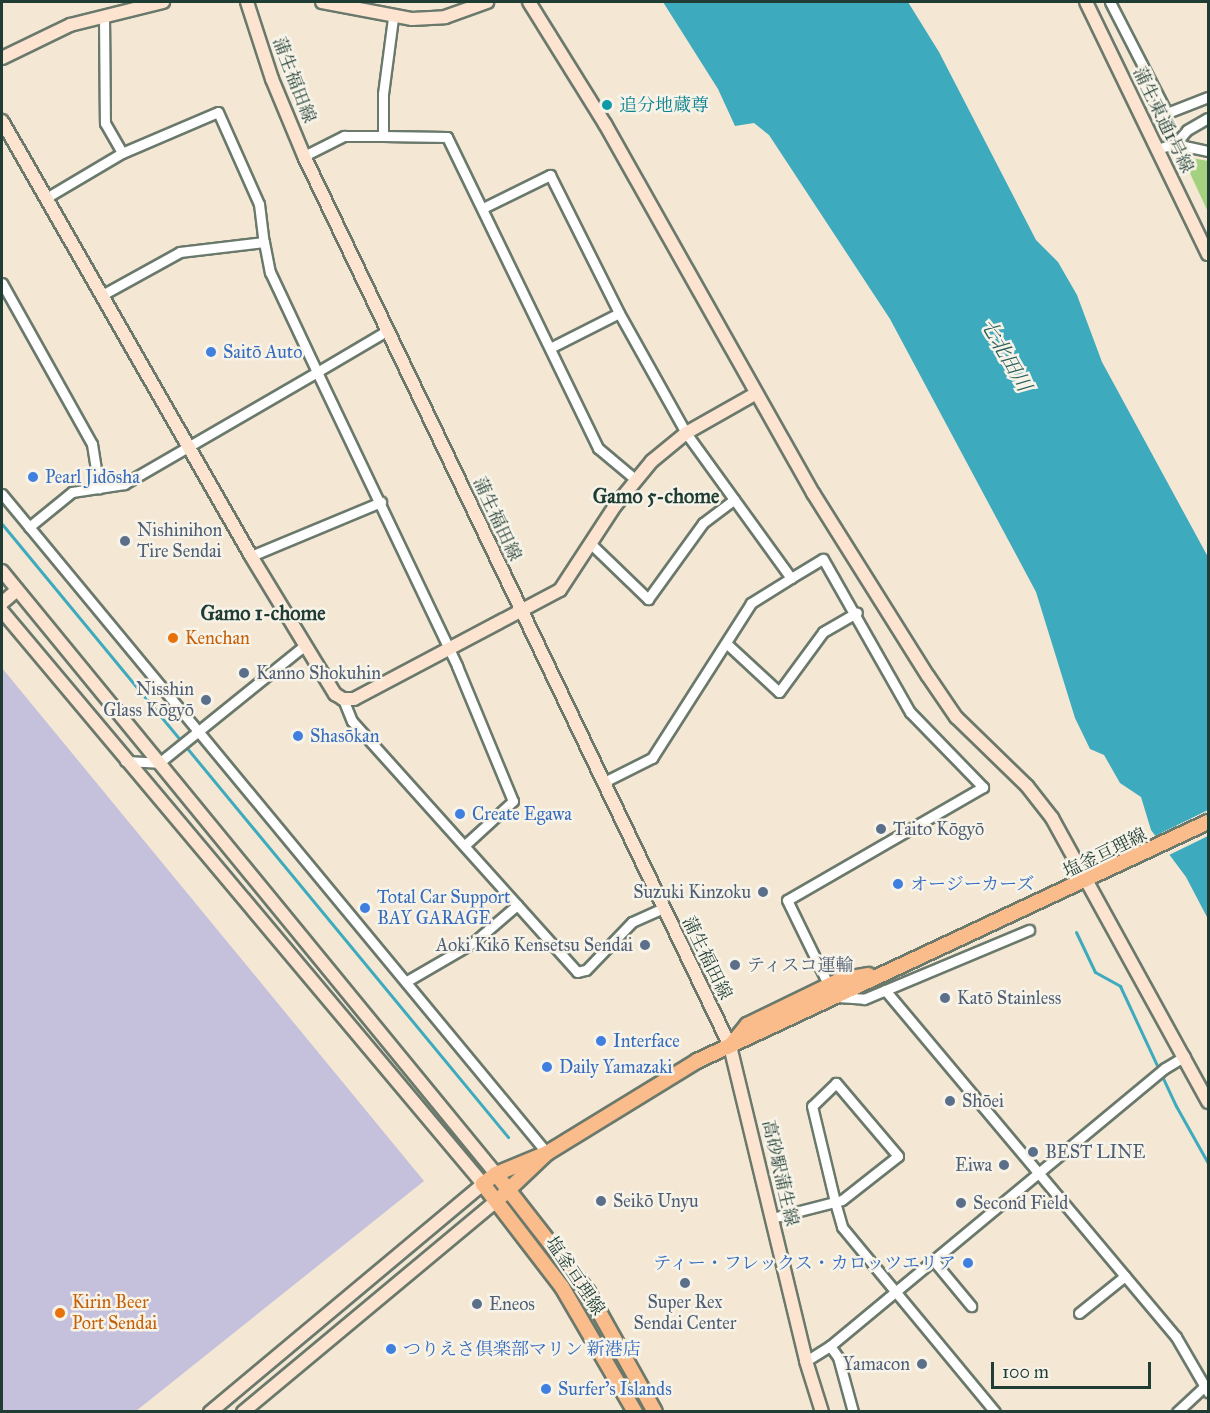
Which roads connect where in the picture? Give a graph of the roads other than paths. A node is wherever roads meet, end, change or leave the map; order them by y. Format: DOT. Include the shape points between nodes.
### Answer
graph roads {
  1 [pos="163,2"];
  2 [pos="247,2"];
  3 [pos="322,2"];
  4 [pos="487,2"];
  5 [pos="529,2"];
  6 [pos="1086,2"];
  7 [pos="1110,2"];
  8 [pos="104,15"];
  9 [pos="393,18"];
  10 [pos="2,58"];
  11 [pos="1209,97"];
  12 [pos="1209,118"];
  13 [pos="2,121"];
  14 [pos="383,136"];
  15 [pos="1175,144"];
  16 [pos="1156,149"];
  17 [pos="1209,151"];
  18 [pos="122,153"];
  19 [pos="304,156"];
  20 [pos="46,198"];
  21 [pos="483,208"];
  22 [pos="264,242"];
  23 [pos="1209,254"];
  24 [pos="2,283"];
  25 [pos="102,295"];
  26 [pos="619,313"];
  27 [pos="388,330"];
  28 [pos="550,348"];
  29 [pos="317,372"];
  30 [pos="755,394"];
  31 [pos="686,433"];
  32 [pos="189,446"];
  33 [pos="635,479"];
  34 [pos="99,488"];
  35 [pos="2,494"];
  36 [pos="734,500"];
  37 [pos="381,502"];
  38 [pos="29,527"];
  39 [pos="590,543"];
  40 [pos="251,556"];
  41 [pos="2,571"];
  42 [pos="791,578"];
  43 [pos="17,590"];
  44 [pos="2,603"];
  45 [pos="2,611"];
  46 [pos="521,612"];
  47 [pos="857,612"];
  48 [pos="726,643"];
  49 [pos="305,645"];
  50 [pos="449,650"];
  51 [pos="343,699"];
  52 [pos="195,735"];
  53 [pos="125,761"];
  54 [pos="159,763"];
  55 [pos="604,782"];
  56 [pos="1209,822"];
  57 [pos="465,845"];
  58 [pos="1085,882"];
  59 [pos="517,905"];
  60 [pos="663,908"];
  61 [pos="1029,930"];
  62 [pos="407,981"];
  63 [pos="885,990"];
  64 [pos="833,991"];
  65 [pos="730,1046"];
  66 [pos="1185,1056"];
  67 [pos="1209,1102"];
  68 [pos="543,1156"];
  69 [pos="522,1170"];
  70 [pos="1038,1172"];
  71 [pos="496,1174"];
  72 [pos="483,1184"];
  73 [pos="510,1190"];
  74 [pos="496,1201"];
  75 [pos="835,1202"];
  76 [pos="772,1218"];
  77 [pos="933,1260"];
  78 [pos="1125,1276"];
  79 [pos="895,1292"];
  80 [pos="971,1306"];
  81 [pos="1079,1313"];
  82 [pos="830,1346"];
  83 [pos="806,1361"];
  84 [pos="1207,1389"];
  85 [pos="210,1412"];
  86 [pos="243,1412"];
  87 [pos="634,1412"];
  88 [pos="655,1412"];
  89 [pos="822,1412"];
  90 [pos="853,1412"];
  91 [pos="995,1412"];
  92 [pos="1177,1412"];
  1 -- 8 [label="street"];
  2 -- 19 [label="street, 蒲生福田線" via="272,79"];
  3 -- 9 [label="street"];
  4 -- 9 [label="street" via="445,17"];
  5 -- 30 [label="street" via="605,124"];
  6 -- 16 [label="street, 蒲生東通1号線"];
  7 -- 11 [label="street" via="1167,113"];
  8 -- 10 [label="street" via="70,25"];
  8 -- 18 [label="street" via="105,123"];
  9 -- 14 [label="street" via="382,94"];
  12 -- 15 [label="street" via="1187,130"];
  13 -- 20 [label="street"];
  14 -- 19 [label="street" via="344,136"];
  14 -- 21 [label="street" via="447,137"];
  15 -- 16 [label="street"];
  15 -- 17 [label="street"];
  16 -- 23 [label="street, 蒲生東通1号線"];
  18 -- 20 [label="street"];
  18 -- 22 [label="street" via="218,112 259,204"];
  19 -- 27 [label="street, 蒲生福田線"];
  20 -- 25 [label="street"];
  21 -- 26 [label="street" via="550,175"];
  21 -- 28 [label="street"];
  22 -- 25 [label="street" via="180,252"];
  22 -- 29 [label="street" via="270,272"];
  24 -- 34 [label="street" via="92,444"];
  25 -- 32 [label="street"];
  26 -- 28 [label="street"];
  26 -- 31 [label="street"];
  27 -- 29 [label="street"];
  27 -- 46 [label="street, 蒲生福田線"];
  28 -- 33 [label="street" via="598,448"];
  29 -- 32 [label="street"];
  29 -- 37 [label="street"];
  30 -- 31 [label="street"];
  30 -- 58 [label="street" via="948,707 1046,809"];
  31 -- 33 [label="street"];
  31 -- 36 [label="street"];
  32 -- 34 [label="street" via="124,484"];
  32 -- 40 [label="street"];
  33 -- 39 [label="street"];
  34 -- 38 [label="street" via="72,492"];
  35 -- 38 [label="street"];
  36 -- 39 [label="street" via="703,523 648,598"];
  36 -- 42 [label="street"];
  37 -- 40 [label="street"];
  37 -- 50 [label="street"];
  38 -- 52 [label="street"];
  39 -- 46 [label="street" via="560,590"];
  40 -- 49 [label="street"];
  41 -- 43 [label="street"];
  42 -- 47 [label="street" via="823,559"];
  42 -- 48 [label="street" via="751,603"];
  43 -- 44 [label="street"];
  43 -- 54 [label="street"];
  45 -- 53 [label="street"];
  46 -- 50 [label="street"];
  46 -- 55 [label="street, 蒲生福田線"];
  47 -- 48 [label="street" via="823,632 779,692"];
  47 -- 64 [label="street" via="910,712 983,787 787,900"];
  48 -- 55 [label="street" via="652,758"];
  49 -- 51 [label="street"];
  49 -- 52 [label="street"];
  50 -- 51 [label="street" via="354,699"];
  50 -- 57 [label="street" via="513,801"];
  51 -- 57 [label="street" via="352,721"];
  52 -- 54 [label="street"];
  52 -- 62 [label="street"];
  53 -- 54 [label="street"];
  53 -- 72 [label="street"];
  54 -- 71 [label="street"];
  55 -- 60 [label="street, 蒲生福田線"];
  56 -- 58 [label="main road, 塩釜亘理線"];
  57 -- 59 [label="street"];
  58 -- 64 [label="main road, 塩釜亘理線" via="884,973"];
  58 -- 66 [label="street"];
  59 -- 60 [label="street" via="581,973 632,922"];
  59 -- 62 [label="street" via="474,942"];
  60 -- 65 [label="street, 蒲生福田線"];
  61 -- 63 [label="street"];
  62 -- 68 [label="street"];
  63 -- 64 [label="street" via="864,999"];
  63 -- 70 [label="street"];
  64 -- 65 [label="main road, 塩釜亘理線"];
  64 -- 65 [label="main road, 塩釜亘理線" via="813,999 804,998 747,1025"];
  65 -- 68 [label="main road, 塩釜亘理線" via="616,1107"];
  65 -- 76 [label="street, 高砂駅蒲生線"];
  66 -- 67 [label="street"];
  66 -- 70 [label="street"];
  68 -- 69 [label="main road, 塩釜亘理線"];
  69 -- 71 [label="main road, 塩釜亘理線"];
  69 -- 73 [label="main road"];
  70 -- 77 [label="street"];
  70 -- 78 [label="street"];
  71 -- 72 [label="main road, 塩釜亘理線"];
  71 -- 73 [label="main road, 塩釜亘理線"];
  72 -- 74 [label="main road, 塩釜亘理線"];
  72 -- 85 [label="street"];
  73 -- 74 [label="main road"];
  73 -- 88 [label="main road, 塩釜亘理線" via="588,1292"];
  74 -- 86 [label="street"];
  74 -- 87 [label="main road, 塩釜亘理線" via="562,1287"];
  75 -- 75 [label="street" via="812,1106 836,1083 898,1156"];
  75 -- 76 [label="street"];
  75 -- 79 [label="street" via="842,1227"];
  76 -- 83 [label="street, 高砂駅蒲生線"];
  77 -- 79 [label="street"];
  77 -- 80 [label="street"];
  78 -- 81 [label="street"];
  78 -- 84 [label="street" via="1176,1338"];
  79 -- 82 [label="street"];
  79 -- 91 [label="street"];
  82 -- 83 [label="street"];
  82 -- 90 [label="street" via="838,1357"];
  83 -- 89 [label="street, 高砂駅蒲生線"];
  84 -- 92 [label="street"];
}
